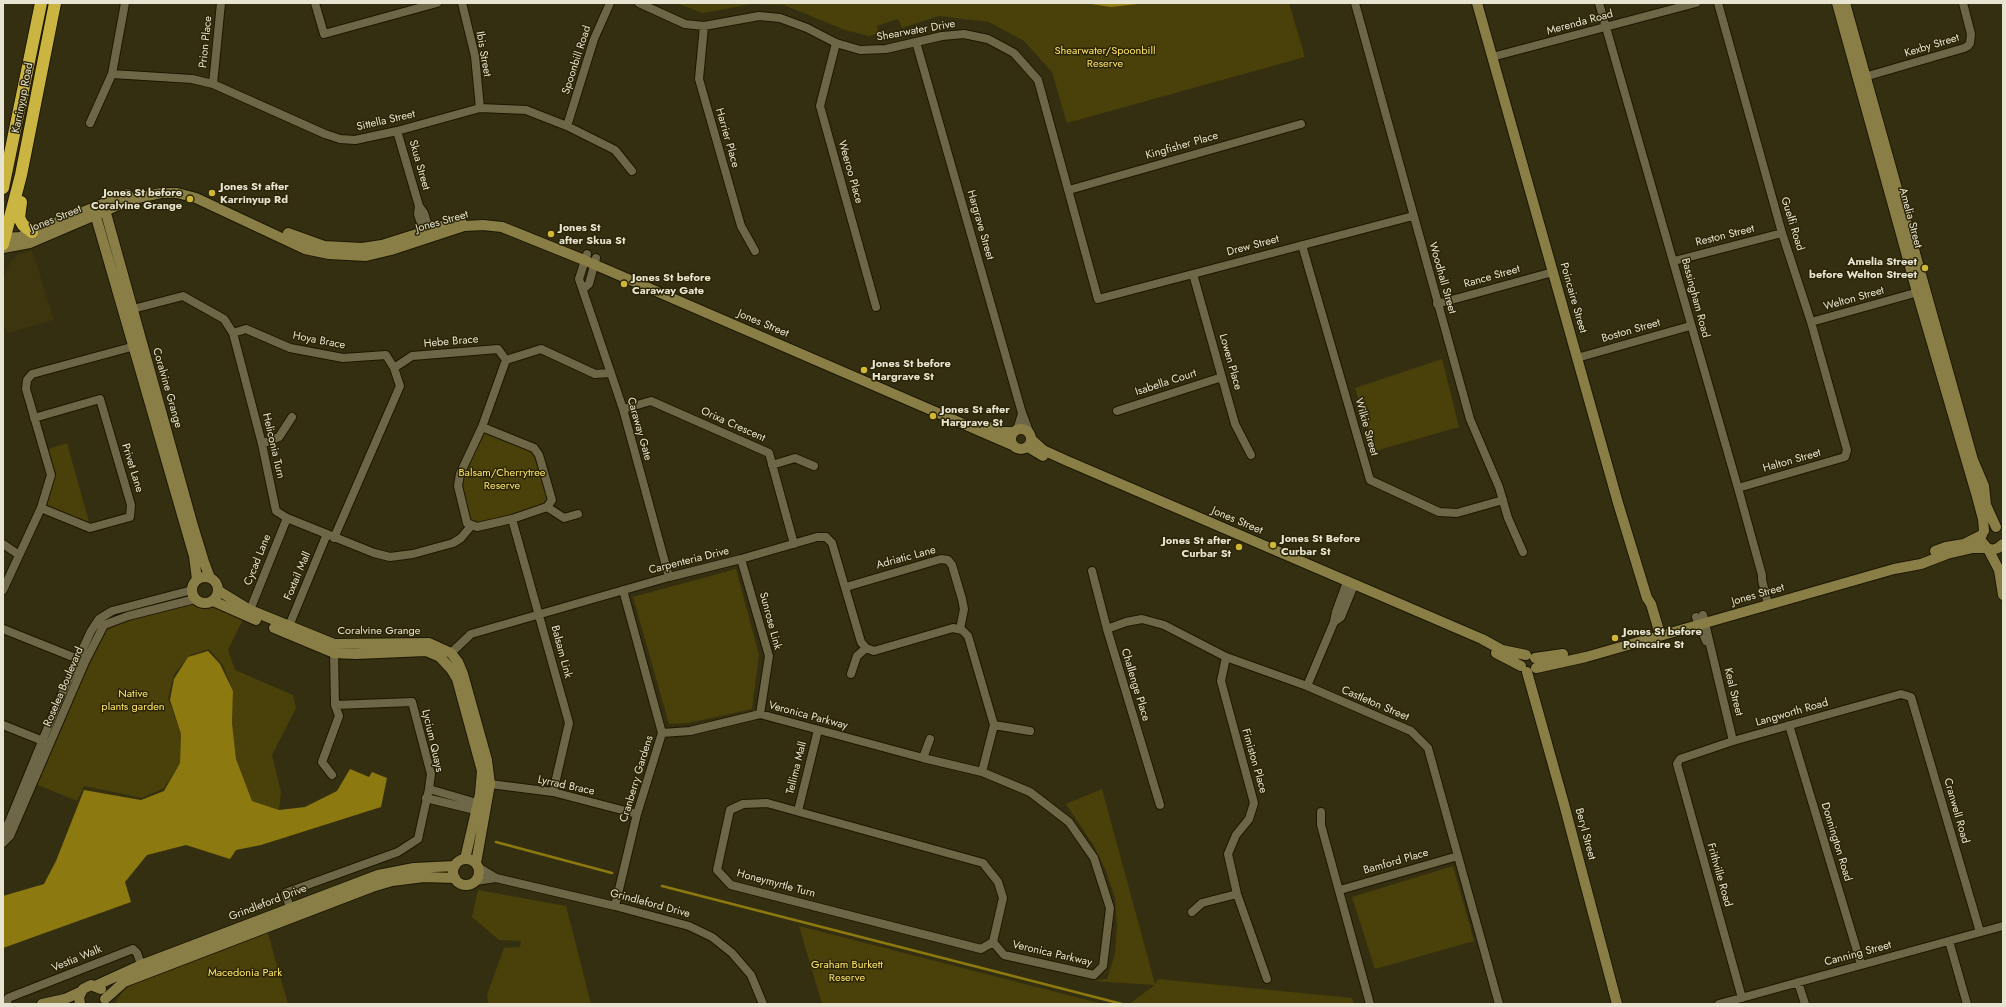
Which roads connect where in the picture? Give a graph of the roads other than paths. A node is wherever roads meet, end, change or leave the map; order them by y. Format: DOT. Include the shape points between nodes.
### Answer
graph roads {
  1 [pos="41,3"];
  2 [pos="56,3"];
  3 [pos="125,3"];
  4 [pos="221,3"];
  5 [pos="314,3"];
  6 [pos="437,3"];
  7 [pos="462,3"];
  8 [pos="610,3"];
  9 [pos="639,3"];
  10 [pos="1355,3"];
  11 [pos="1477,3"];
  12 [pos="1599,3"];
  13 [pos="1696,3"];
  14 [pos="1718,3"];
  15 [pos="1837,3"];
  16 [pos="1846,3"];
  17 [pos="1963,3"];
  18 [pos="427,4"];
  19 [pos="704,26"];
  20 [pos="1606,27"];
  21 [pos="836,42"];
  22 [pos="916,42"];
  23 [pos="1492,57"];
  24 [pos="112,74"];
  25 [pos="1863,78"];
  26 [pos="213,84"];
  27 [pos="480,108"];
  28 [pos="90,123"];
  29 [pos="1301,124"];
  30 [pos="567,126"];
  31 [pos="397,131"];
  32 [pos="632,171"];
  33 [pos="21,175"];
  34 [pos="3,188"];
  35 [pos="1069,190"];
  36 [pos="105,208"];
  37 [pos="95,212"];
  38 [pos="1413,216"];
  39 [pos="32,232"];
  40 [pos="1782,233"];
  41 [pos="427,234"];
  42 [pos="3,242"];
  43 [pos="1302,244"];
  44 [pos="755,251"];
  45 [pos="590,259"];
  46 [pos="1674,261"];
  47 [pos="1553,272"];
  48 [pos="1193,274"];
  49 [pos="1921,291"];
  50 [pos="1098,299"];
  51 [pos="1437,304"];
  52 [pos="876,307"];
  53 [pos="133,309"];
  54 [pos="1811,322"];
  55 [pos="1690,326"];
  56 [pos="233,333"];
  57 [pos="134,346"];
  58 [pos="1577,358"];
  59 [pos="506,360"];
  60 [pos="394,368"];
  61 [pos="611,373"];
  62 [pos="1222,376"];
  63 [pos="623,409"];
  64 [pos="1117,411"];
  65 [pos="1022,413"];
  66 [pos="292,417"];
  67 [pos="34,418"];
  68 [pos="482,427"];
  69 [pos="1015,431"];
  70 [pos="1030,440"];
  71 [pos="262,444"];
  72 [pos="1012,445"];
  73 [pos="1847,450"];
  74 [pos="1251,455"];
  75 [pos="772,465"];
  76 [pos="814,466"];
  77 [pos="1738,488"];
  78 [pos="1503,500"];
  79 [pos="547,507"];
  80 [pos="41,508"];
  81 [pos="578,514"];
  82 [pos="287,518"];
  83 [pos="512,519"];
  84 [pos="471,526"];
  85 [pos="2001,531"];
  86 [pos="1983,533"];
  87 [pos="331,536"];
  88 [pos="3,544"];
  89 [pos="794,544"];
  90 [pos="1987,548"];
  91 [pos="2003,548"];
  92 [pos="1523,552"];
  93 [pos="19,556"];
  94 [pos="741,559"];
  95 [pos="1092,571"];
  96 [pos="669,577"];
  97 [pos="210,578"];
  98 [pos="197,580"];
  99 [pos="1350,586"];
  100 [pos="846,587"];
  101 [pos="3,590"];
  102 [pos="623,590"];
  103 [pos="219,591"];
  104 [pos="194,594"];
  105 [pos="2003,595"];
  106 [pos="1769,600"];
  107 [pos="213,601"];
  108 [pos="250,610"];
  109 [pos="539,615"];
  110 [pos="1701,620"];
  111 [pos="288,626"];
  112 [pos="3,629"];
  113 [pos="960,629"];
  114 [pos="1106,629"];
  115 [pos="1657,632"];
  116 [pos="866,648"];
  117 [pos="334,653"];
  118 [pos="451,653"];
  119 [pos="1226,657"];
  120 [pos="78,659"];
  121 [pos="1529,664"];
  122 [pos="851,674"];
  123 [pos="1307,686"];
  124 [pos="1911,697"];
  125 [pos="335,705"];
  126 [pos="760,714"];
  127 [pos="3,725"];
  128 [pos="994,725"];
  129 [pos="1789,725"];
  130 [pos="818,730"];
  131 [pos="1030,731"];
  132 [pos="662,733"];
  133 [pos="930,739"];
  134 [pos="43,741"];
  135 [pos="1733,741"];
  136 [pos="924,758"];
  137 [pos="1680,759"];
  138 [pos="982,772"];
  139 [pos="332,775"];
  140 [pos="490,784"];
  141 [pos="429,789"];
  142 [pos="553,792"];
  143 [pos="426,798"];
  144 [pos="1160,806"];
  145 [pos="476,807"];
  146 [pos="798,811"];
  147 [pos="1321,812"];
  148 [pos="636,814"];
  149 [pos="3,832"];
  150 [pos="3,843"];
  151 [pos="1458,856"];
  152 [pos="465,859"];
  153 [pos="477,865"];
  154 [pos="455,866"];
  155 [pos="455,878"];
  156 [pos="496,878"];
  157 [pos="476,881"];
  158 [pos="1340,890"];
  159 [pos="1237,894"];
  160 [pos="615,906"];
  161 [pos="1192,912"];
  162 [pos="292,913"];
  163 [pos="2003,926"];
  164 [pos="1980,932"];
  165 [pos="1949,941"];
  166 [pos="993,942"];
  167 [pos="1861,964"];
  168 [pos="143,970"];
  169 [pos="1267,979"];
  170 [pos="1798,982"];
  171 [pos="95,986"];
  172 [pos="80,992"];
  173 [pos="1742,998"];
  174 [pos="105,1001"];
  175 [pos="56,1002"];
  176 [pos="7,1004"];
  177 [pos="42,1004"];
  178 [pos="80,1004"];
  179 [pos="763,1004"];
  180 [pos="1370,1004"];
  181 [pos="1499,1004"];
  182 [pos="1617,1004"];
  183 [pos="1719,1004"];
  184 [pos="1804,1004"];
  185 [pos="1967,1004"];
  1 -- 34 [label="highway, Karrinyup Road"];
  2 -- 33 [label="highway, Karrinyup Road"];
  3 -- 24 [label="street"];
  4 -- 26 [label="street, Prion Place"];
  5 -- 18 [label="street" via="324,34"];
  6 -- 18 [label="street"];
  7 -- 27 [label="street, Ibis Street" via="475,56"];
  8 -- 30 [label="street, Spoonbill Road" via="594,39"];
  9 -- 19 [label="street, Shearwater Drive" via="685,24"];
  10 -- 38 [label="street, Woodhall Street"];
  11 -- 23 [label="street, Poincaire Street"];
  12 -- 20 [label="street, Bassingham Road"];
  13 -- 20 [label="street, Merenda Road"];
  14 -- 40 [label="street, Guelfi Road"];
  15 -- 25 [label="street, Amelia Street"];
  16 -- 25 [label="street, Amelia Street"];
  17 -- 25 [label="street, Kexby Street" via="1971,34 1968,46"];
  19 -- 21 [label="street, Shearwater Drive" via="759,16 780,18"];
  19 -- 44 [label="street, Harrier Place" via="699,79 741,226"];
  20 -- 23 [label="street, Merenda Road"];
  20 -- 46 [label="street, Bassingham Road"];
  21 -- 22 [label="street, Shearwater Drive" via="860,50"];
  21 -- 52 [label="street, Weeroo Place" via="820,106"];
  22 -- 35 [label="street, Shearwater Drive" via="964,34 988,39 1023,61 1038,80"];
  22 -- 65 [label="street, Hargrave Street"];
  23 -- 47 [label="street, Poincaire Street"];
  24 -- 26 [label="street, Sittella Street" via="192,79"];
  24 -- 28 [label="street"];
  25 -- 49 [label="street, Amelia Street"];
  26 -- 31 [label="street, Sittella Street" via="340,139 355,140"];
  27 -- 30 [label="street, Sittella Street" via="526,110"];
  27 -- 31 [label="street, Sittella Street"];
  29 -- 35 [label="street, Kingfisher Place"];
  30 -- 32 [label="street, Sittella Street" via="615,150"];
  31 -- 41 [label="street, Skua Street" via="419,206 418,214"];
  33 -- 39 [label="highway" via="20,218 23,225"];
  33 -- 42 [label="highway, Karrinyup Road"];
  35 -- 50 [label="street, Shearwater Drive"];
  36 -- 37 [label="street, Jones Street"];
  36 -- 41 [label="street, Jones Street" via="142,190 185,188 302,240 336,248 372,247"];
  36 -- 53 [label="street, Coralvine Grange"];
  37 -- 39 [label="street, Jones Street"];
  37 -- 42 [label="street, Jones Street" via="30,243"];
  37 -- 57 [label="street, Coralvine Grange"];
  38 -- 43 [label="street, Drew Street"];
  38 -- 51 [label="street, Woodhall Street"];
  39 -- 42 [label="street, Jones Street"];
  40 -- 46 [label="street, Reston Street"];
  40 -- 54 [label="street, Guelfi Road"];
  41 -- 45 [label="street, Jones Street" via="460,220 493,220 519,226"];
  43 -- 48 [label="street, Drew Street"];
  43 -- 78 [label="street, Wilkie Street" via="1370,480 1439,512 1457,513"];
  45 -- 61 [label="street, Caraway Gate" via="589,284 583,289"];
  45 -- 69 [label="street, Jones Street" via="996,430"];
  45 -- 72 [label="street, Jones Street"];
  46 -- 55 [label="street, Bassingham Road"];
  47 -- 51 [label="street, Rance Street"];
  47 -- 58 [label="street, Poincaire Street"];
  48 -- 50 [label="street, Drew Street"];
  48 -- 62 [label="street, Lowen Place"];
  49 -- 54 [label="street, Welton Street"];
  49 -- 85 [label="street, Amelia Street" via="1973,460 1983,481 1988,511"];
  49 -- 86 [label="street, Amelia Street" via="1983,519"];
  51 -- 78 [label="street, Woodhall Street" via="1470,420"];
  53 -- 56 [label="street" via="183,296 224,319"];
  53 -- 97 [label="street, Coralvine Grange" via="195,534"];
  54 -- 73 [label="street, Guelfi Road"];
  55 -- 58 [label="street, Boston Street"];
  55 -- 77 [label="street, Bassingham Road"];
  56 -- 60 [label="street, Hoya Brace" via="246,329 290,348 343,358 386,356"];
  56 -- 71 [label="street, Heliconia Turn"];
  57 -- 67 [label="street" via="32,374 27,380 26,389"];
  57 -- 98 [label="street, Coralvine Grange" via="194,556"];
  58 -- 115 [label="street, Poincaire Street" via="1647,598 1646,606"];
  59 -- 60 [label="street, Hebe Brace" via="498,349 412,356"];
  59 -- 61 [label="street" via="542,349 595,374"];
  59 -- 68 [label="street"];
  60 -- 87 [label="street" via="400,386"];
  61 -- 63 [label="street, Caraway Gate"];
  62 -- 64 [label="street, Isabella Court"];
  62 -- 74 [label="street, Lowen Place" via="1235,424"];
  63 -- 75 [label="street, Orixa Crescent" via="651,401 769,453"];
  63 -- 96 [label="street, Caraway Gate"];
  65 -- 69 [label="street"];
  65 -- 70 [label="street, Hargrave Street"];
  66 -- 71 [label="street" via="280,437"];
  67 -- 80 [label="street" via="51,475"];
  67 -- 80 [label="street, Privet Lane" via="100,399 131,505 130,517 90,528"];
  68 -- 79 [label="street" via="534,448 539,455 552,500"];
  68 -- 84 [label="street" via="460,474 458,486 467,523"];
  69 -- 70 [label="street, Jones Street" via="1022,429"];
  69 -- 72 [label="street" via="1011,438"];
  70 -- 72 [label="street, Jones Street" via="1018,449"];
  70 -- 99 [label="street, Jones Street" via="1059,457"];
  71 -- 82 [label="street, Heliconia Turn" via="276,511"];
  73 -- 77 [label="street, Halton Street" via="1845,457"];
  75 -- 76 [label="street" via="795,458"];
  75 -- 89 [label="street, Orixa Crescent"];
  77 -- 106 [label="street, Bassingham Road"];
  78 -- 92 [label="street, Woodhall Street"];
  79 -- 81 [label="street" via="564,518"];
  79 -- 83 [label="street"];
  80 -- 93 [label="street"];
  82 -- 87 [label="street, Heliconia Turn"];
  82 -- 108 [label="street, Cycad Lane"];
  83 -- 84 [label="street"];
  83 -- 109 [label="street, Balsam Link"];
  84 -- 87 [label="street, Heliconia Turn" via="453,543 413,554 390,557"];
  85 -- 86 [label="street, Jones Street" via="1989,528"];
  86 -- 90 [label="street, Amelia Street" via="1982,542"];
  86 -- 106 [label="street, Jones Street" via="1964,544 1946,547 1918,559 1877,566"];
  87 -- 111 [label="street, Foxtail Mall"];
  88 -- 93 [label="street"];
  89 -- 94 [label="street, Carpenteria Drive"];
  89 -- 100 [label="street, Carpenteria Drive" via="826,537 832,543"];
  90 -- 91 [label="street, Jones Street"];
  90 -- 105 [label="street" via="1999,570"];
  90 -- 106 [label="street, Jones Street" via="1947,554 1921,564 1894,568"];
  93 -- 101 [label="street"];
  94 -- 96 [label="street, Carpenteria Drive"];
  94 -- 126 [label="street, Sunrose Link" via="769,656"];
  95 -- 114 [label="street, Challenge Place"];
  96 -- 102 [label="street, Carpenteria Drive"];
  97 -- 98 [label="street" via="201,577"];
  97 -- 103 [label="street, Coralvine Grange" via="216,582"];
  98 -- 104 [label="street"];
  99 -- 121 [label="street, Jones Street" via="1484,647"];
  99 -- 123 [label="street" via="1341,616 1334,622"];
  100 -- 113 [label="street, Adriatic Lane" via="941,559 948,560 952,565 962,599 963,615"];
  100 -- 116 [label="street, Carpenteria Drive" via="861,642"];
  102 -- 109 [label="street, Carpenteria Drive"];
  102 -- 132 [label="street, Cranberry Gardens"];
  103 -- 107 [label="street"];
  103 -- 108 [label="street, Coralvine Grange"];
  104 -- 107 [label="street, Coralvine Grange" via="203,603"];
  104 -- 120 [label="street, Roselea Boulevard" via="112,611 104,615 91,631"];
  104 -- 150 [label="street, Roselea Boulevard" via="104,625 85,662 10,836"];
  106 -- 110 [label="street, Jones Street"];
  107 -- 117 [label="street, Coralvine Grange"];
  108 -- 111 [label="street, Coralvine Grange"];
  109 -- 118 [label="street, Carpenteria Drive" via="471,634"];
  109 -- 142 [label="street, Balsam Link" via="569,723"];
  110 -- 115 [label="street, Jones Street"];
  110 -- 135 [label="street, Keal Street" via="1711,648"];
  111 -- 118 [label="street, Coralvine Grange" via="334,644 429,643"];
  112 -- 120 [label="street"];
  113 -- 116 [label="street" via="953,628 874,650"];
  113 -- 128 [label="street" via="968,636"];
  114 -- 119 [label="street, Castleton Street" via="1142,619 1164,625"];
  114 -- 144 [label="street, Challenge Place"];
  115 -- 121 [label="street, Jones Street" via="1586,657"];
  116 -- 122 [label="street" via="858,656"];
  117 -- 125 [label="street"];
  117 -- 145 [label="street, Coralvine Grange" via="426,651 440,657 446,663 457,679 482,771"];
  118 -- 140 [label="street" via="463,674 487,760"];
  119 -- 123 [label="street, Castleton Street"];
  119 -- 159 [label="street, Fimiston Place" via="1222,681 1254,803 1249,819 1236,835 1228,854"];
  120 -- 134 [label="street, Roselea Boulevard"];
  121 -- 182 [label="street, Beryl Street"];
  123 -- 151 [label="street, Castleton Street" via="1411,731 1428,748"];
  124 -- 129 [label="street, Langworth Road" via="1901,694"];
  124 -- 164 [label="street, Cranwell Road"];
  125 -- 139 [label="street" via="339,716 322,762"];
  125 -- 141 [label="street, Lycium Quays" via="412,702 431,774"];
  126 -- 130 [label="street, Veronica Parkway"];
  126 -- 132 [label="street, Veronica Parkway" via="690,731"];
  127 -- 134 [label="street"];
  128 -- 131 [label="street"];
  128 -- 138 [label="street"];
  129 -- 135 [label="street, Langworth Road"];
  129 -- 167 [label="street, Donnington Road"];
  130 -- 136 [label="street, Veronica Parkway"];
  130 -- 146 [label="street, Tellima Mall"];
  132 -- 148 [label="street, Cranberry Gardens"];
  133 -- 136 [label="street"];
  134 -- 149 [label="street, Roselea Boulevard" via="10,822"];
  135 -- 137 [label="street, Langworth Road"];
  136 -- 138 [label="street, Veronica Parkway"];
  137 -- 173 [label="street, Frithville Road" via="1677,764 1678,771"];
  138 -- 166 [label="street, Veronica Parkway" via="1030,792 1069,822 1094,858 1110,908 1103,966 1094,975 1004,955"];
  140 -- 142 [label="street, Lyrrad Brace"];
  140 -- 153 [label="street"];
  141 -- 143 [label="street, Lycium Quays"];
  141 -- 145 [label="street"];
  142 -- 148 [label="street, Lyrrad Brace"];
  143 -- 145 [label="street"];
  143 -- 162 [label="street, Lycium Quays" via="418,839 398,852 285,894"];
  145 -- 152 [label="street, Coralvine Grange"];
  146 -- 166 [label="street, Honeymyrtle Turn" via="983,863 998,882 1003,898"];
  146 -- 166 [label="street, Honeymyrtle Turn" via="767,803 743,804 730,810 717,870 731,885 981,949"];
  147 -- 158 [label="street" via="1320,825"];
  148 -- 160 [label="street, Cranberry Gardens"];
  151 -- 158 [label="street, Bamford Place"];
  151 -- 181 [label="street, Castleton Street"];
  152 -- 153 [label="street, Grindleford Drive"];
  152 -- 154 [label="street"];
  153 -- 156 [label="street, Grindleford Drive"];
  153 -- 157 [label="street" via="479,875"];
  154 -- 155 [label="street"];
  154 -- 162 [label="street, Grindleford Drive" via="396,870 343,887"];
  155 -- 157 [label="street, Grindleford Drive" via="465,885"];
  155 -- 162 [label="street, Grindleford Drive" via="424,877 392,881"];
  156 -- 157 [label="street, Grindleford Drive"];
  156 -- 160 [label="street, Grindleford Drive"];
  158 -- 180 [label="street"];
  159 -- 161 [label="street" via="1202,903"];
  159 -- 169 [label="street, Fimiston Place"];
  160 -- 179 [label="street, Grindleford Drive" via="689,926 712,937 732,952 751,975"];
  162 -- 168 [label="street, Grindleford Drive"];
  163 -- 164 [label="street, Canning Street"];
  164 -- 165 [label="street, Canning Street"];
  165 -- 167 [label="street, Canning Street"];
  165 -- 185 [label="street"];
  167 -- 170 [label="street, Canning Street"];
  168 -- 171 [label="street, Grindleford Drive"];
  168 -- 174 [label="street, Grindleford Drive" via="124,982"];
  168 -- 176 [label="street, Vestia Walk" via="137,953 130,949 8,998"];
  170 -- 173 [label="street, Canning Street"];
  170 -- 184 [label="street"];
  171 -- 172 [label="street, Grindleford Drive" via="87,986"];
  171 -- 174 [label="street" via="103,990"];
  172 -- 175 [label="street"];
  172 -- 178 [label="street"];
  173 -- 183 [label="street, Canning Street"];
  175 -- 177 [label="street"];
}
